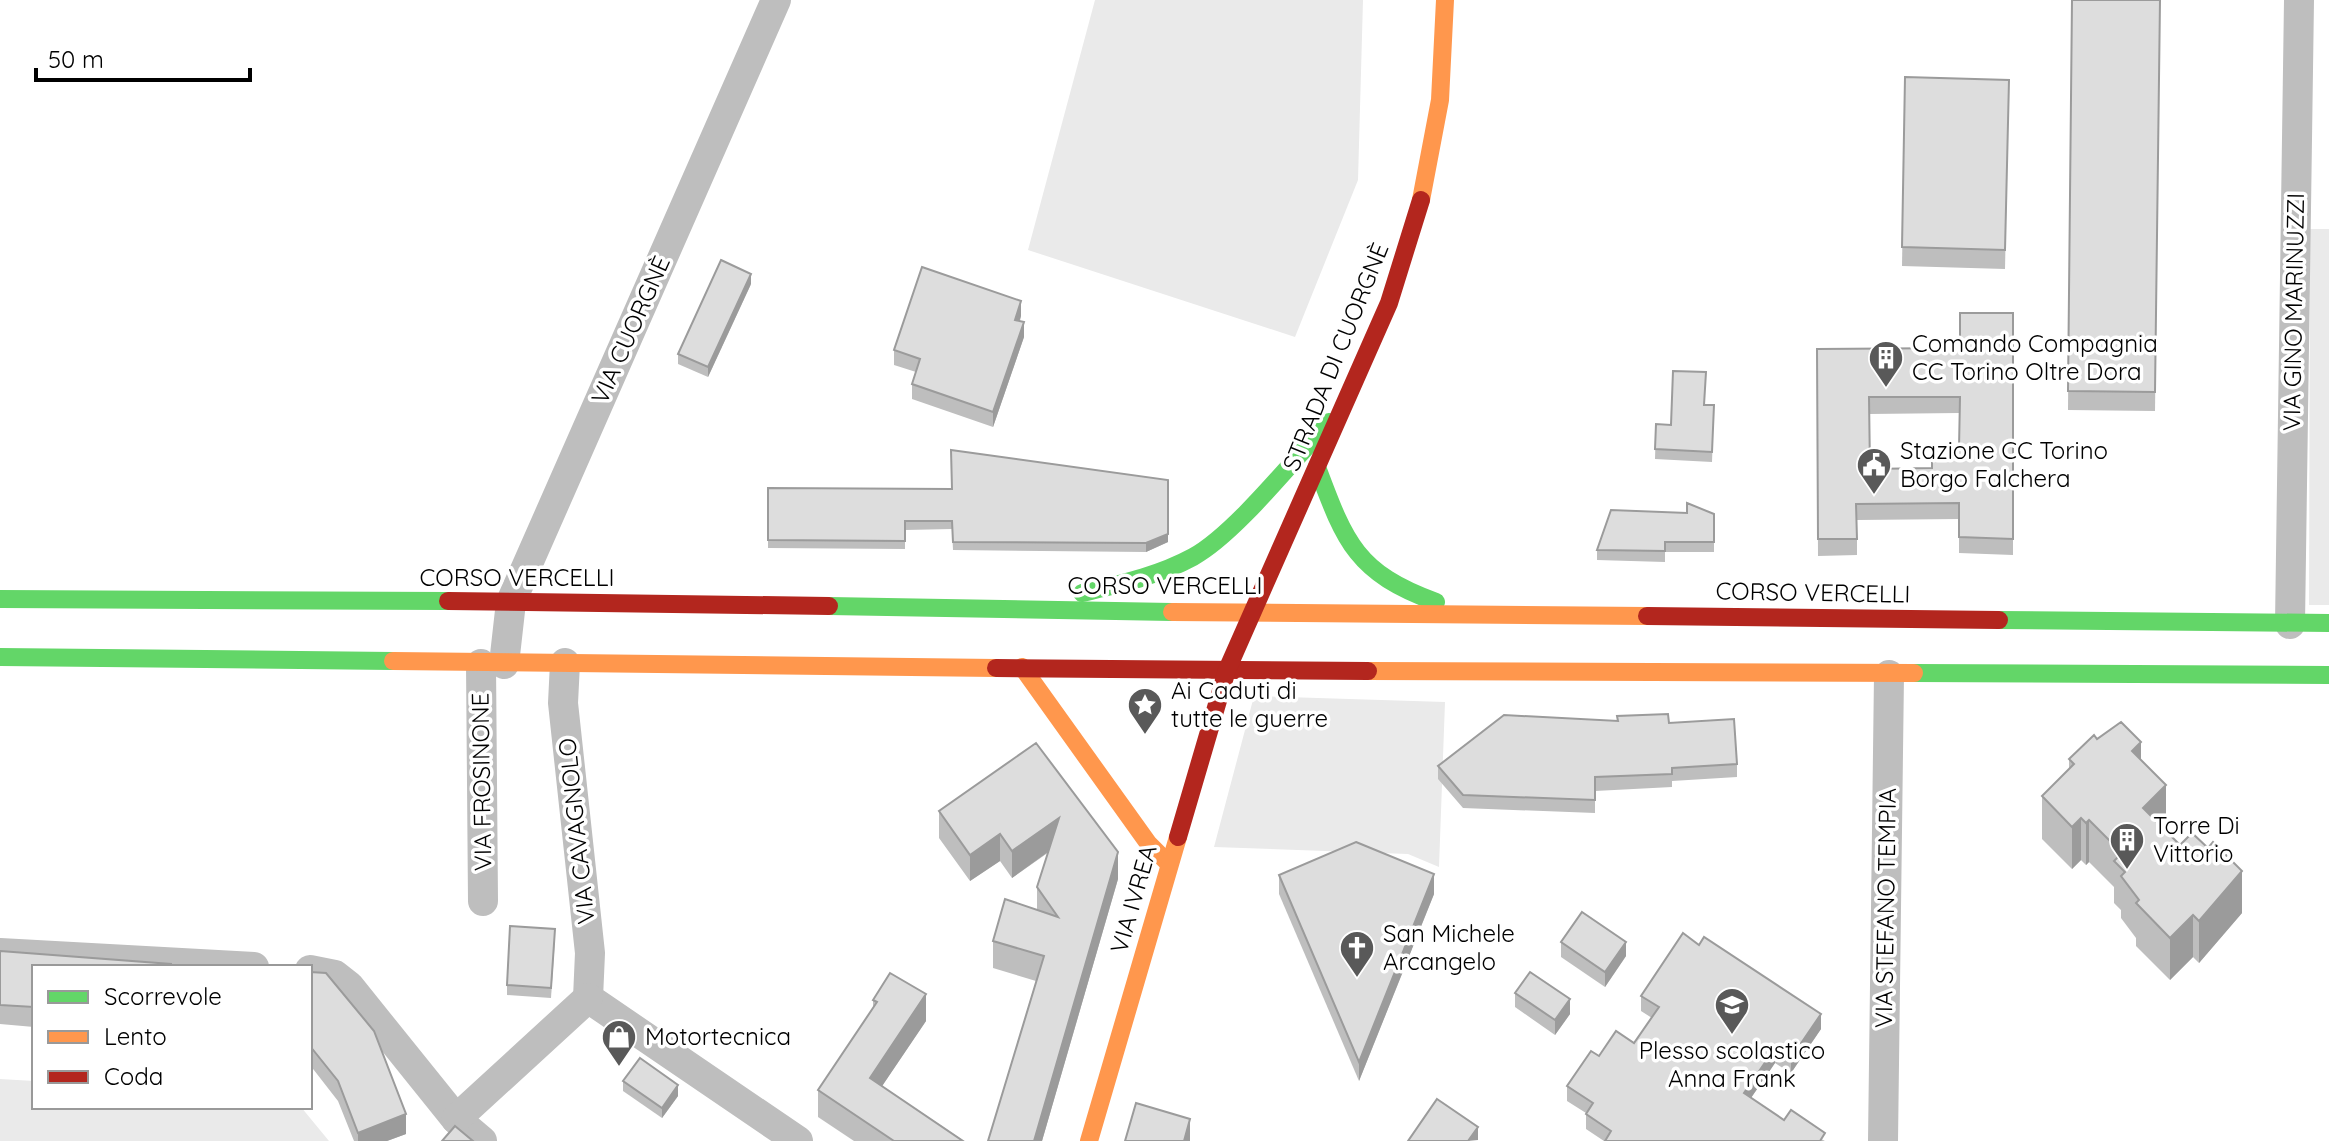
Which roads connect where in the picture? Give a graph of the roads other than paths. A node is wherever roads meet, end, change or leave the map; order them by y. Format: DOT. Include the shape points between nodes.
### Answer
graph roads {
  1 [pos="776,0"];
  2 [pos="1445,0"];
  3 [pos="2299,0"];
  4 [pos="1341,410"];
  5 [pos="1317,467"];
  6 [pos="0,599"];
  7 [pos="511,602"];
  8 [pos="1254,609"];
  9 [pos="1020,610"];
  10 [pos="1471,613"];
  11 [pos="2329,623"];
  12 [pos="2290,624"];
  13 [pos="0,657"];
  14 [pos="565,663"];
  15 [pos="492,664"];
  16 [pos="1022,667"];
  17 [pos="1227,670"];
  18 [pos="1889,675"];
  19 [pos="2329,675"];
  20 [pos="1169,864"];
  21 [pos="483,901"];
  22 [pos="0,953"];
  23 [pos="218,965"];
  24 [pos="312,970"];
  25 [pos="588,998"];
  26 [pos="456,1119"];
  27 [pos="482,1141"];
  28 [pos="798,1141"];
  29 [pos="1089,1141"];
  30 [pos="1883,1141"];
  1 -- 7 [label="street, VIA CUORGNÈ"];
  2 -- 4 [label="main road, STRADA DI CUORGNÈ" via="1440,100 1418,215 1389,303"];
  3 -- 12 [label="street, VIA GINO MARINUZZI"];
  4 -- 5 [label="main road, STRADA DI CUORGNÈ"];
  4 -- 9 [label="main road" via="1224,533 1195,556 1143,579"];
  5 -- 8 [label="main road, STRADA DI CUORGNÈ"];
  5 -- 10 [label="main road" via="1346,540 1373,573 1404,592"];
  6 -- 7 [label="main road, CORSO VERCELLI"];
  7 -- 9 [label="main road, CORSO VERCELLI"];
  7 -- 15 [label="street, VIA CUORGNÈ"];
  8 -- 9 [label="main road, CORSO VERCELLI"];
  8 -- 10 [label="main road, CORSO VERCELLI"];
  8 -- 17 [label="main road, STRADA DI CUORGNÈ"];
  10 -- 12 [label="main road, CORSO VERCELLI"];
  11 -- 12 [label="main road, CORSO VERCELLI"];
  13 -- 15 [label="main road"];
  14 -- 15 [label="main road"];
  14 -- 16 [label="main road"];
  14 -- 25 [label="street, VIA CAVAGNOLO" via="563,703 590,953"];
  15 -- 21 [label="street, VIA FROSINONE"];
  16 -- 17 [label="main road"];
  16 -- 20 [label="main road" via="1148,843"];
  17 -- 18 [label="main road"];
  17 -- 20 [label="main road, VIA IVREA"];
  18 -- 19 [label="main road"];
  18 -- 30 [label="street, VIA STEFANO TEMPIA"];
  20 -- 29 [label="main road, VIA IVREA"];
  22 -- 23 [label="street"];
  24 -- 26 [label="street" via="335,975 349,986"];
  25 -- 26 [label="street"];
  25 -- 28 [label="street"];
  26 -- 27 [label="street"];
}
